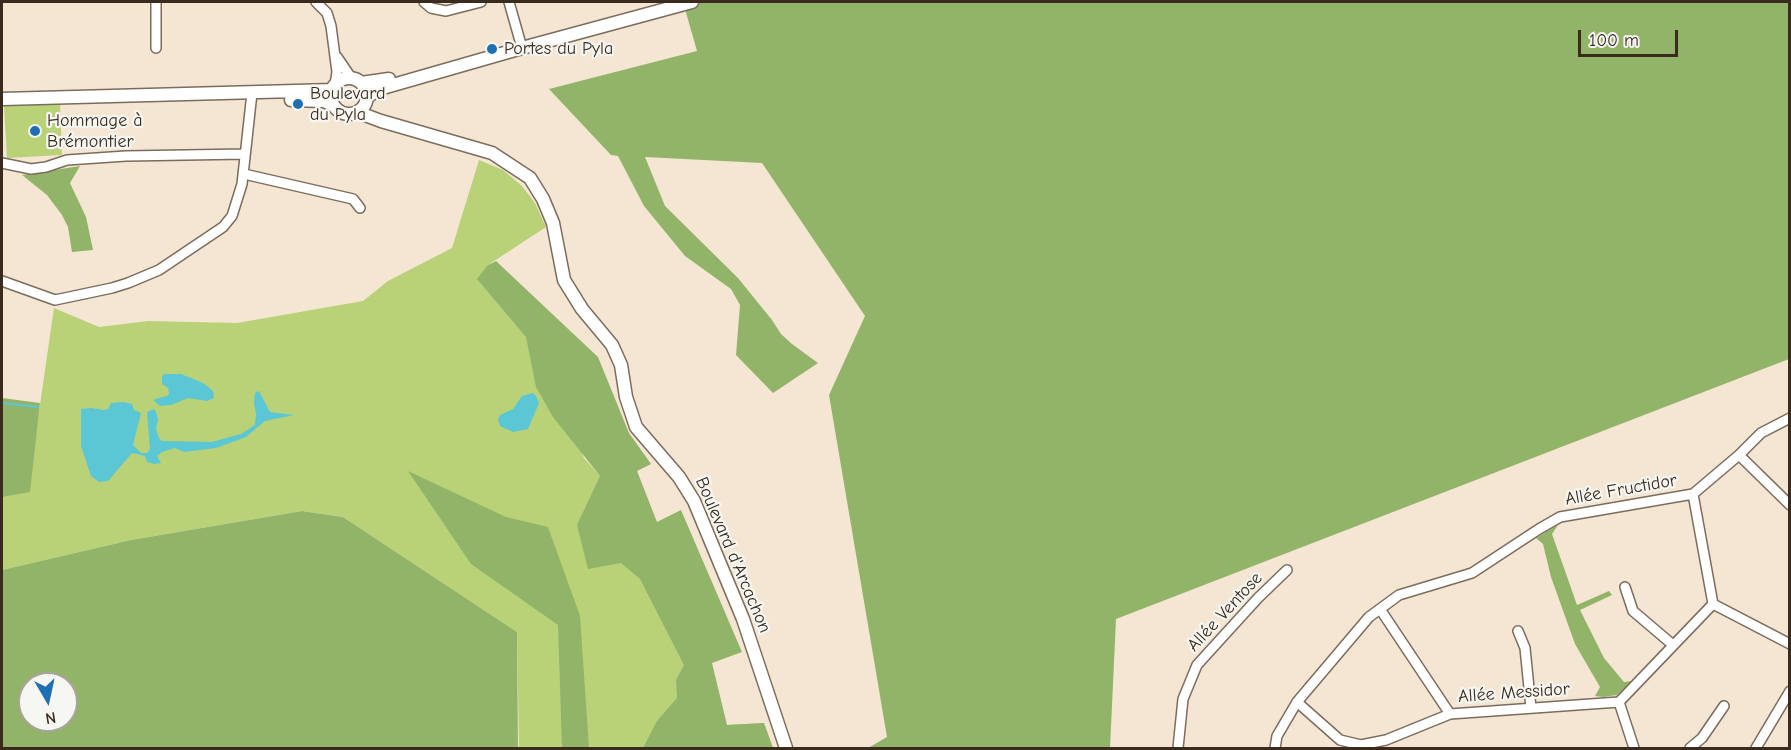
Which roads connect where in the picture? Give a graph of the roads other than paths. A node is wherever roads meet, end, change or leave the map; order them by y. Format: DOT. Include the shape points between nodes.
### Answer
graph roads {
  1 [pos="156,2"];
  2 [pos="318,2"];
  3 [pos="424,2"];
  4 [pos="482,2"];
  5 [pos="509,2"];
  6 [pos="692,2"];
  7 [pos="156,48"];
  8 [pos="334,49"];
  9 [pos="519,49"];
  10 [pos="357,81"];
  11 [pos="334,88"];
  12 [pos="251,96"];
  13 [pos="2,99"];
  14 [pos="366,99"];
  15 [pos="334,106"];
  16 [pos="357,112"];
  17 [pos="381,121"];
  18 [pos="245,154"];
  19 [pos="2,163"];
  20 [pos="244,174"];
  21 [pos="360,208"];
  22 [pos="2,281"];
  23 [pos="1790,418"];
  24 [pos="1739,455"];
  25 [pos="1693,494"];
  26 [pos="1790,505"];
  27 [pos="1287,570"];
  28 [pos="1624,587"];
  29 [pos="1713,604"];
  30 [pos="1380,609"];
  31 [pos="1518,631"];
  32 [pos="1790,644"];
  33 [pos="1673,645"];
  34 [pos="1790,691"];
  35 [pos="1297,702"];
  36 [pos="1619,702"];
  37 [pos="1724,706"];
  38 [pos="1531,708"];
  39 [pos="1450,714"];
  40 [pos="786,748"];
  41 [pos="1178,748"];
  42 [pos="1275,748"];
  43 [pos="1634,748"];
  44 [pos="1690,748"];
  45 [pos="1756,748"];
  1 -- 7 [label="street"];
  2 -- 8 [label="street" via="329,19"];
  3 -- 4 [label="street" via="446,11"];
  5 -- 9 [label="street"];
  6 -- 9 [label="main road"];
  8 -- 10 [label="street" via="341,65"];
  8 -- 11 [label="street"];
  9 -- 10 [label="main road" via="371,83"];
  9 -- 14 [label="main road" via="379,89"];
  10 -- 11 [label="main road" via="340,81"];
  10 -- 14 [label="main road" via="366,90"];
  11 -- 12 [label="main road"];
  11 -- 15 [label="main road"];
  12 -- 13 [label="main road"];
  12 -- 15 [label="main road" via="324,101"];
  12 -- 18 [label="street"];
  14 -- 16 [label="main road"];
  14 -- 17 [label="main road" via="372,114"];
  15 -- 16 [label="main road" via="342,112"];
  16 -- 17 [label="main road, Boulevard d'Arcachon"];
  17 -- 40 [label="main road, Boulevard d'Arcachon" via="492,153 530,178 553,223 564,280 612,345 621,365 636,427 680,477 694,501 747,629"];
  18 -- 19 [label="street" via="67,160 30,169"];
  18 -- 20 [label="street"];
  20 -- 21 [label="street" via="353,199"];
  20 -- 22 [label="street" via="228,222 168,265 143,277 55,300"];
  23 -- 24 [label="street, Allée Fructidor" via="1761,434"];
  24 -- 25 [label="street, Allée Fructidor"];
  24 -- 26 [label="street"];
  25 -- 29 [label="street"];
  25 -- 30 [label="street, Allée Fructidor" via="1560,517 1472,573 1399,595"];
  27 -- 41 [label="street, Allée Ventose" via="1197,665 1183,699"];
  28 -- 33 [label="street" via="1634,611"];
  29 -- 32 [label="street"];
  29 -- 33 [label="street"];
  30 -- 35 [label="street, Allée Fructidor"];
  30 -- 39 [label="street"];
  31 -- 38 [label="street" via="1525,648"];
  33 -- 36 [label="street"];
  34 -- 45 [label="street"];
  35 -- 39 [label="street, Allée Messidor" via="1340,740 1361,746"];
  35 -- 42 [label="street, Allée Fructidor" via="1277,736"];
  36 -- 38 [label="street, Allée Messidor"];
  36 -- 43 [label="street"];
  37 -- 44 [label="street" via="1702,738"];
  38 -- 39 [label="street, Allée Messidor"];
}
